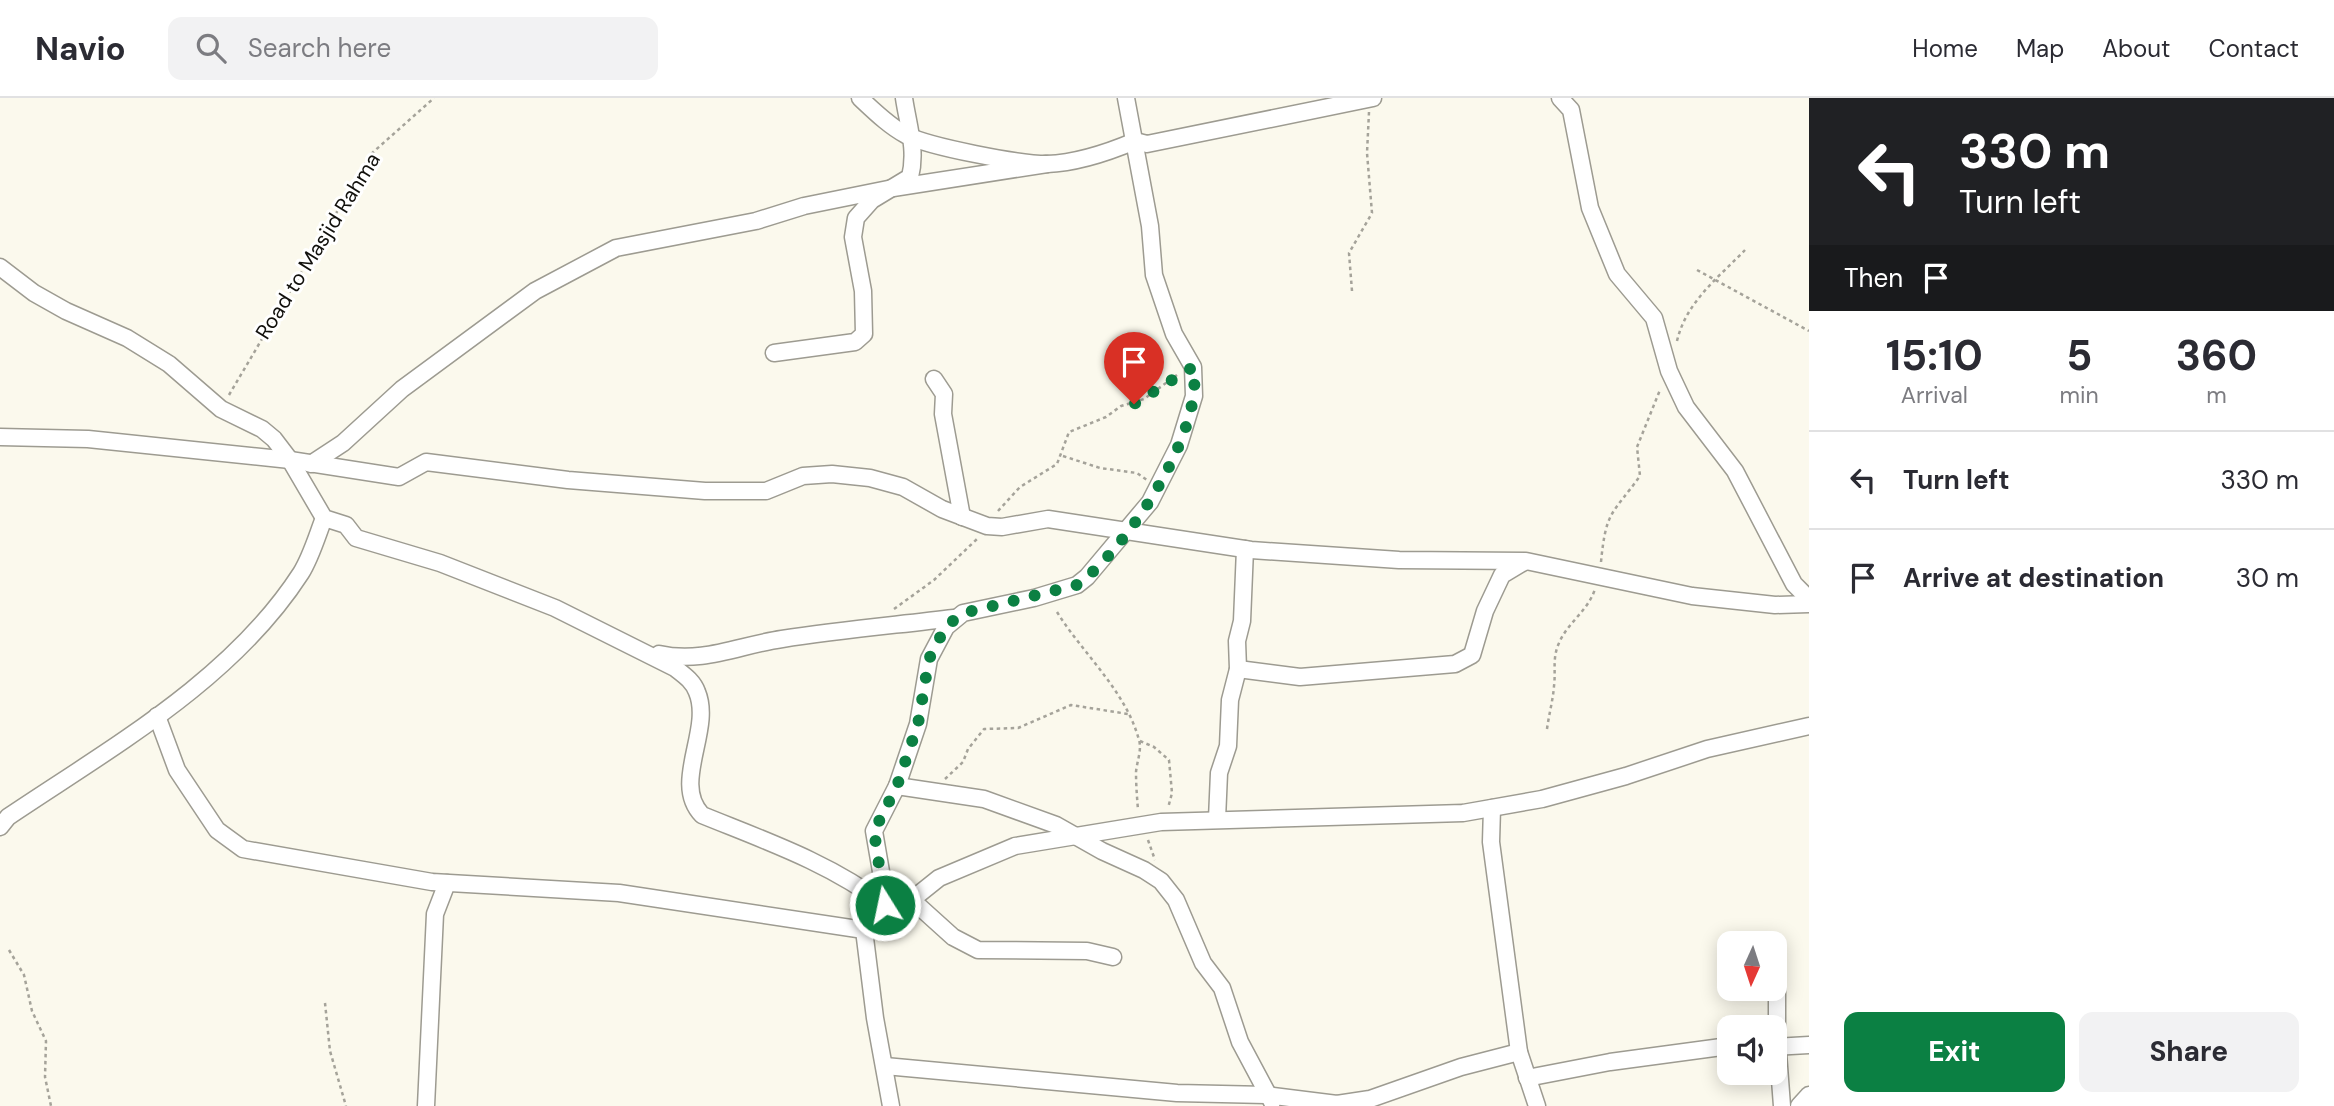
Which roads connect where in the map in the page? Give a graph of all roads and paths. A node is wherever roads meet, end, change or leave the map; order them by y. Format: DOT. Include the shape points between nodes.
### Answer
graph roads {
  1 [pos="434,98"];
  2 [pos="860,98"];
  3 [pos="904,98"];
  4 [pos="1126,98"];
  5 [pos="1371,98"];
  6 [pos="1560,98"];
  7 [pos="913,138"];
  8 [pos="1135,141"];
  9 [pos="1047,164"];
  10 [pos="893,188"];
  11 [pos="1745,250"];
  12 [pos="0,267"];
  13 [pos="1697,270"];
  14 [pos="1717,280"];
  15 [pos="1352,291"];
  16 [pos="1809,331"];
  17 [pos="1676,344"];
  18 [pos="774,353"];
  19 [pos="1193,367"];
  20 [pos="1669,371"];
  21 [pos="934,379"];
  22 [pos="221,409"];
  23 [pos="0,437"];
  24 [pos="1062,455"];
  25 [pos="290,460"];
  26 [pos="311,464"];
  27 [pos="1158,488"];
  28 [pos="962,517"];
  29 [pos="324,518"];
  30 [pos="987,526"];
  31 [pos="1128,531"];
  32 [pos="1245,549"];
  33 [pos="1526,561"];
  34 [pos="1598,576"];
  35 [pos="1809,601"];
  36 [pos="888,612"];
  37 [pos="1057,612"];
  38 [pos="954,618"];
  39 [pos="642,650"];
  40 [pos="1238,668"];
  41 [pos="1128,714"];
  42 [pos="157,716"];
  43 [pos="1809,726"];
  44 [pos="1547,729"];
  45 [pos="1139,740"];
  46 [pos="897,786"];
  47 [pos="928,791"];
  48 [pos="1492,808"];
  49 [pos="1217,819"];
  50 [pos="1161,822"];
  51 [pos="1142,825"];
  52 [pos="0,827"];
  53 [pos="1073,835"];
  54 [pos="1151,846"];
  55 [pos="1161,881"];
  56 [pos="447,883"];
  57 [pos="912,900"];
  58 [pos="887,912"];
  59 [pos="864,930"];
  60 [pos="9,950"];
  61 [pos="1113,957"];
  62 [pos="325,1003"];
  63 [pos="1809,1045"];
  64 [pos="1787,1046"];
  65 [pos="1717,1048"];
  66 [pos="1519,1052"];
  67 [pos="885,1066"];
  68 [pos="1527,1078"];
  69 [pos="1780,1085"];
  70 [pos="1809,1095"];
  71 [pos="1271,1100"];
  72 [pos="51,1106"];
  73 [pos="346,1106"];
  74 [pos="426,1106"];
  75 [pos="891,1106"];
  76 [pos="1536,1106"];
  77 [pos="1782,1106"];
  78 [pos="1799,1106"];
  1 -- 22 [label="path, Road to Masjid Rahma" via="371,154"];
  2 -- 7 [label="street"];
  3 -- 7 [label="street"];
  4 -- 8 [label="street"];
  5 -- 8 [label="street" via="1147,144"];
  5 -- 15 [label="path" via="1367,153 1372,213 1349,253"];
  6 -- 20 [label="street" via="1571,110 1590,208 1617,274 1654,318"];
  7 -- 9 [label="street"];
  7 -- 10 [label="street" via="910,177"];
  8 -- 9 [label="street"];
  8 -- 19 [label="street" via="1154,275 1174,334"];
  9 -- 10 [label="street"];
  10 -- 18 [label="street" via="872,200 856,218 853,237 863,291 864,334 855,342"];
  10 -- 26 [label="street" via="616,248 535,290"];
  11 -- 14 [label="path"];
  12 -- 22 [label="street" via="45,299 127,338 169,364"];
  13 -- 14 [label="path"];
  14 -- 16 [label="path"];
  14 -- 17 [label="path" via="1684,317"];
  19 -- 24 [label="path" via="1144,399 1069,432"];
  19 -- 27 [label="street" via="1194,396 1179,445"];
  20 -- 34 [label="path" via="1637,447 1640,476 1607,521"];
  20 -- 35 [label="street" via="1686,407 1735,471 1794,584"];
  21 -- 28 [label="street" via="944,394 943,414"];
  22 -- 25 [label="street" via="262,429"];
  23 -- 25 [label="street" via="88,439"];
  24 -- 27 [label="path" via="1100,468 1137,473"];
  24 -- 30 [label="path" via="1057,464 1020,487"];
  25 -- 26 [label="street"];
  25 -- 29 [label="street"];
  26 -- 28 [label="street" via="399,477 426,462 705,491 766,491 803,476 832,474 903,487"];
  27 -- 31 [label="street"];
  28 -- 30 [label="street"];
  29 -- 39 [label="street" via="346,525 356,538 440,563"];
  29 -- 42 [label="street" via="302,571 252,637"];
  30 -- 31 [label="street" via="1048,519"];
  30 -- 36 [label="path" via="934,580"];
  31 -- 32 [label="street"];
  31 -- 38 [label="street" via="1077,585"];
  32 -- 33 [label="street" via="1399,561"];
  32 -- 40 [label="street"];
  33 -- 34 [label="street"];
  33 -- 40 [label="street" via="1502,575 1472,655 1455,664 1300,677"];
  34 -- 35 [label="street" via="1692,596 1775,605"];
  34 -- 44 [label="path" via="1589,603 1559,643"];
  37 -- 41 [label="path"];
  38 -- 39 [label="street" via="779,639 692,657"];
  38 -- 46 [label="street" via="929,659 918,724"];
  39 -- 58 [label="street" via="675,668 699,694 690,794 695,808 853,880"];
  40 -- 49 [label="street" via="1230,700 1228,746 1219,773"];
  41 -- 45 [label="path"];
  41 -- 47 [label="path" via="1071,705 1018,728 984,729 963,762"];
  42 -- 52 [label="street" via="8,817"];
  42 -- 56 [label="street" via="177,770 216,830 243,849"];
  43 -- 48 [label="street" via="1707,749 1542,799"];
  45 -- 50 [label="path" via="1169,760 1172,793"];
  45 -- 51 [label="path" via="1136,793"];
  46 -- 47 [label="street"];
  46 -- 58 [label="street" via="874,831"];
  47 -- 53 [label="street" via="984,799"];
  48 -- 49 [label="street" via="1401,816"];
  48 -- 66 [label="street" via="1491,842"];
  49 -- 50 [label="street"];
  50 -- 51 [label="street"];
  50 -- 54 [label="path"];
  51 -- 53 [label="street"];
  51 -- 54 [label="path"];
  53 -- 55 [label="street"];
  53 -- 57 [label="street" via="1015,846 939,878"];
  54 -- 55 [label="path"];
  55 -- 71 [label="street" via="1176,900 1203,963 1222,988 1240,1042"];
  56 -- 59 [label="street" via="619,893"];
  56 -- 74 [label="street" via="435,914"];
  57 -- 58 [label="street"];
  57 -- 61 [label="street" via="953,937 978,950 1087,951"];
  58 -- 59 [label="street"];
  59 -- 67 [label="street"];
  60 -- 72 [label="path" via="24,975 32,1011 46,1041 45,1077"];
  62 -- 73 [label="path" via="330,1051"];
  63 -- 64 [label="street"];
  65 -- 68 [label="street"];
  66 -- 68 [label="street"];
  66 -- 71 [label="street" via="1370,1099 1337,1104"];
  67 -- 71 [label="street"];
  67 -- 75 [label="street"];
  68 -- 76 [label="street"];
  69 -- 77 [label="street"];
  70 -- 78 [label="street"];
}
